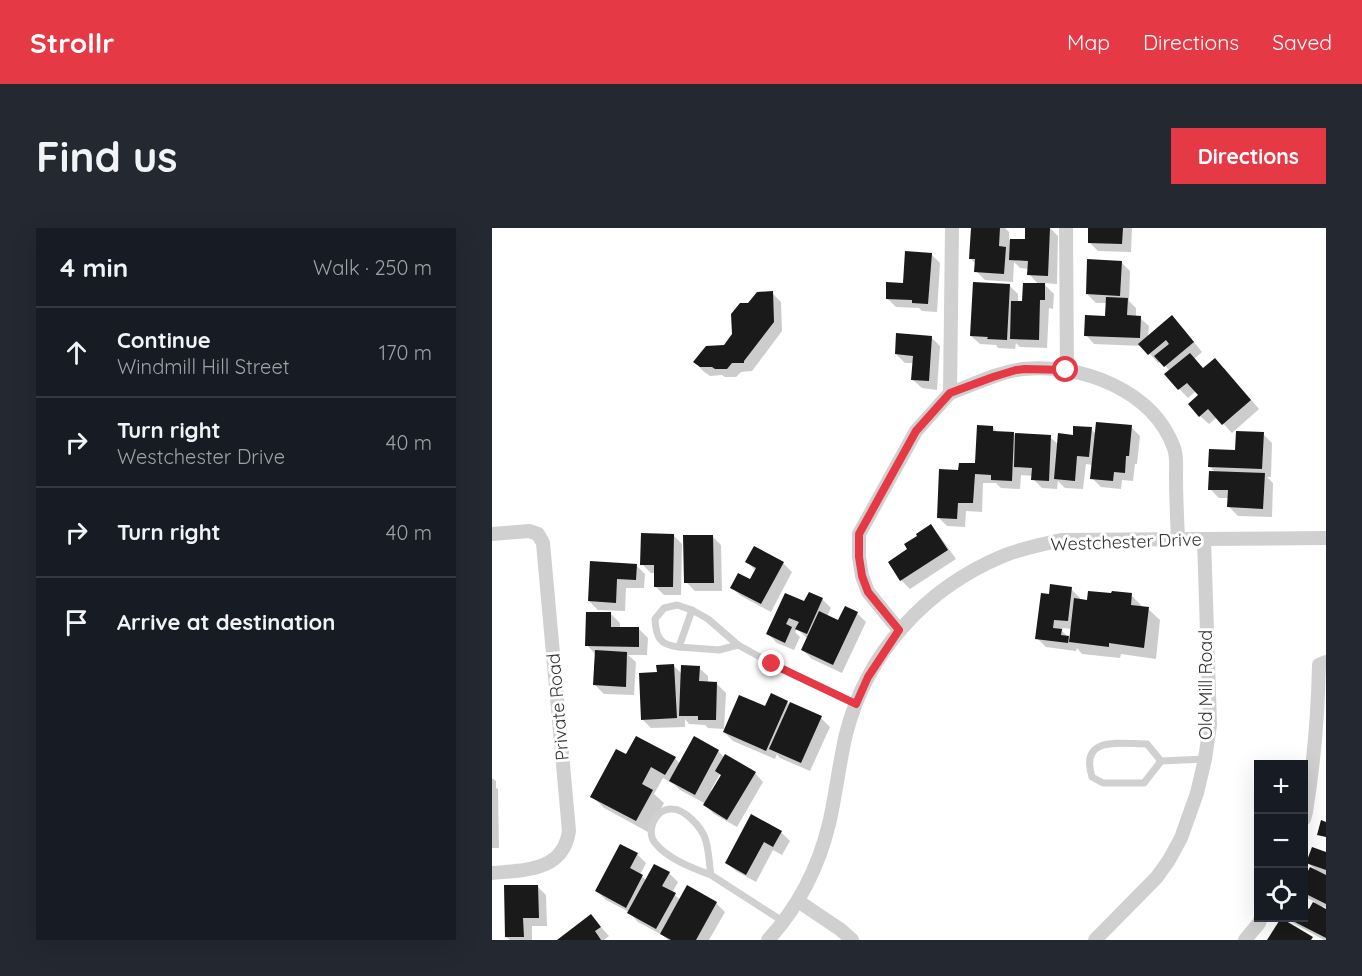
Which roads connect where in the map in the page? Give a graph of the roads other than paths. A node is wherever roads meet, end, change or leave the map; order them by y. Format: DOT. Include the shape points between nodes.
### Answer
graph roads {
  1 [pos="952,228"];
  2 [pos="1066,228"];
  3 [pos="1066,370"];
  4 [pos="950,393"];
  5 [pos="492,534"];
  6 [pos="1326,538"];
  7 [pos="1178,539"];
  8 [pos="1204,539"];
  9 [pos="692,610"];
  10 [pos="899,630"];
  11 [pos="738,645"];
  12 [pos="679,647"];
  13 [pos="1326,662"];
  14 [pos="856,704"];
  15 [pos="1205,759"];
  16 [pos="1161,761"];
  17 [pos="1305,814"];
  18 [pos="492,873"];
  19 [pos="711,875"];
  20 [pos="798,901"];
  21 [pos="784,922"];
  22 [pos="1260,922"];
  23 [pos="768,940"];
  24 [pos="852,940"];
  25 [pos="1095,940"];
  26 [pos="1245,940"];
  1 -- 4 [label="street"];
  2 -- 3 [label="street"];
  3 -- 4 [label="street" via="1016,370"];
  3 -- 7 [label="street" via="1099,378 1129,393 1158,419 1175,451"];
  4 -- 10 [label="street" via="916,431 859,534 859,557 868,592"];
  5 -- 18 [label="street, Private Road" via="530,531 538,534 543,543 569,831 563,848 545,865"];
  6 -- 8 [label="street, Westchester Drive"];
  7 -- 8 [label="street, Westchester Drive"];
  7 -- 10 [label="street, Westchester Drive" via="1060,540 1026,548 973,570 945,588"];
  8 -- 15 [label="street, Old Mill Road" via="1210,725"];
  9 -- 11 [label="lane"];
  9 -- 12 [label="lane"];
  9 -- 12 [label="lane" via="677,605 664,608 655,619 662,642"];
  10 -- 14 [label="street, Westchester Drive" via="868,677"];
  11 -- 12 [label="lane" via="719,650"];
  11 -- 14 [label="lane"];
  13 -- 17 [label="street" via="1319,664 1314,759"];
  14 -- 20 [label="street, Westchester Drive" via="821,852"];
  15 -- 16 [label="lane"];
  15 -- 25 [label="street, Old Mill Road" via="1181,838 1169,860"];
  16 -- 16 [label="lane" via="1148,744 1101,745 1092,752 1089,765 1092,777 1103,783 1144,783"];
  19 -- 19 [label="lane" via="672,857 654,842 652,825 661,812 681,812 699,826 706,840"];
  19 -- 21 [label="lane"];
  20 -- 21 [label="street, Westchester Drive"];
  20 -- 24 [label="street"];
  21 -- 23 [label="street, Westchester Drive"];
  22 -- 26 [label="street"];
}
